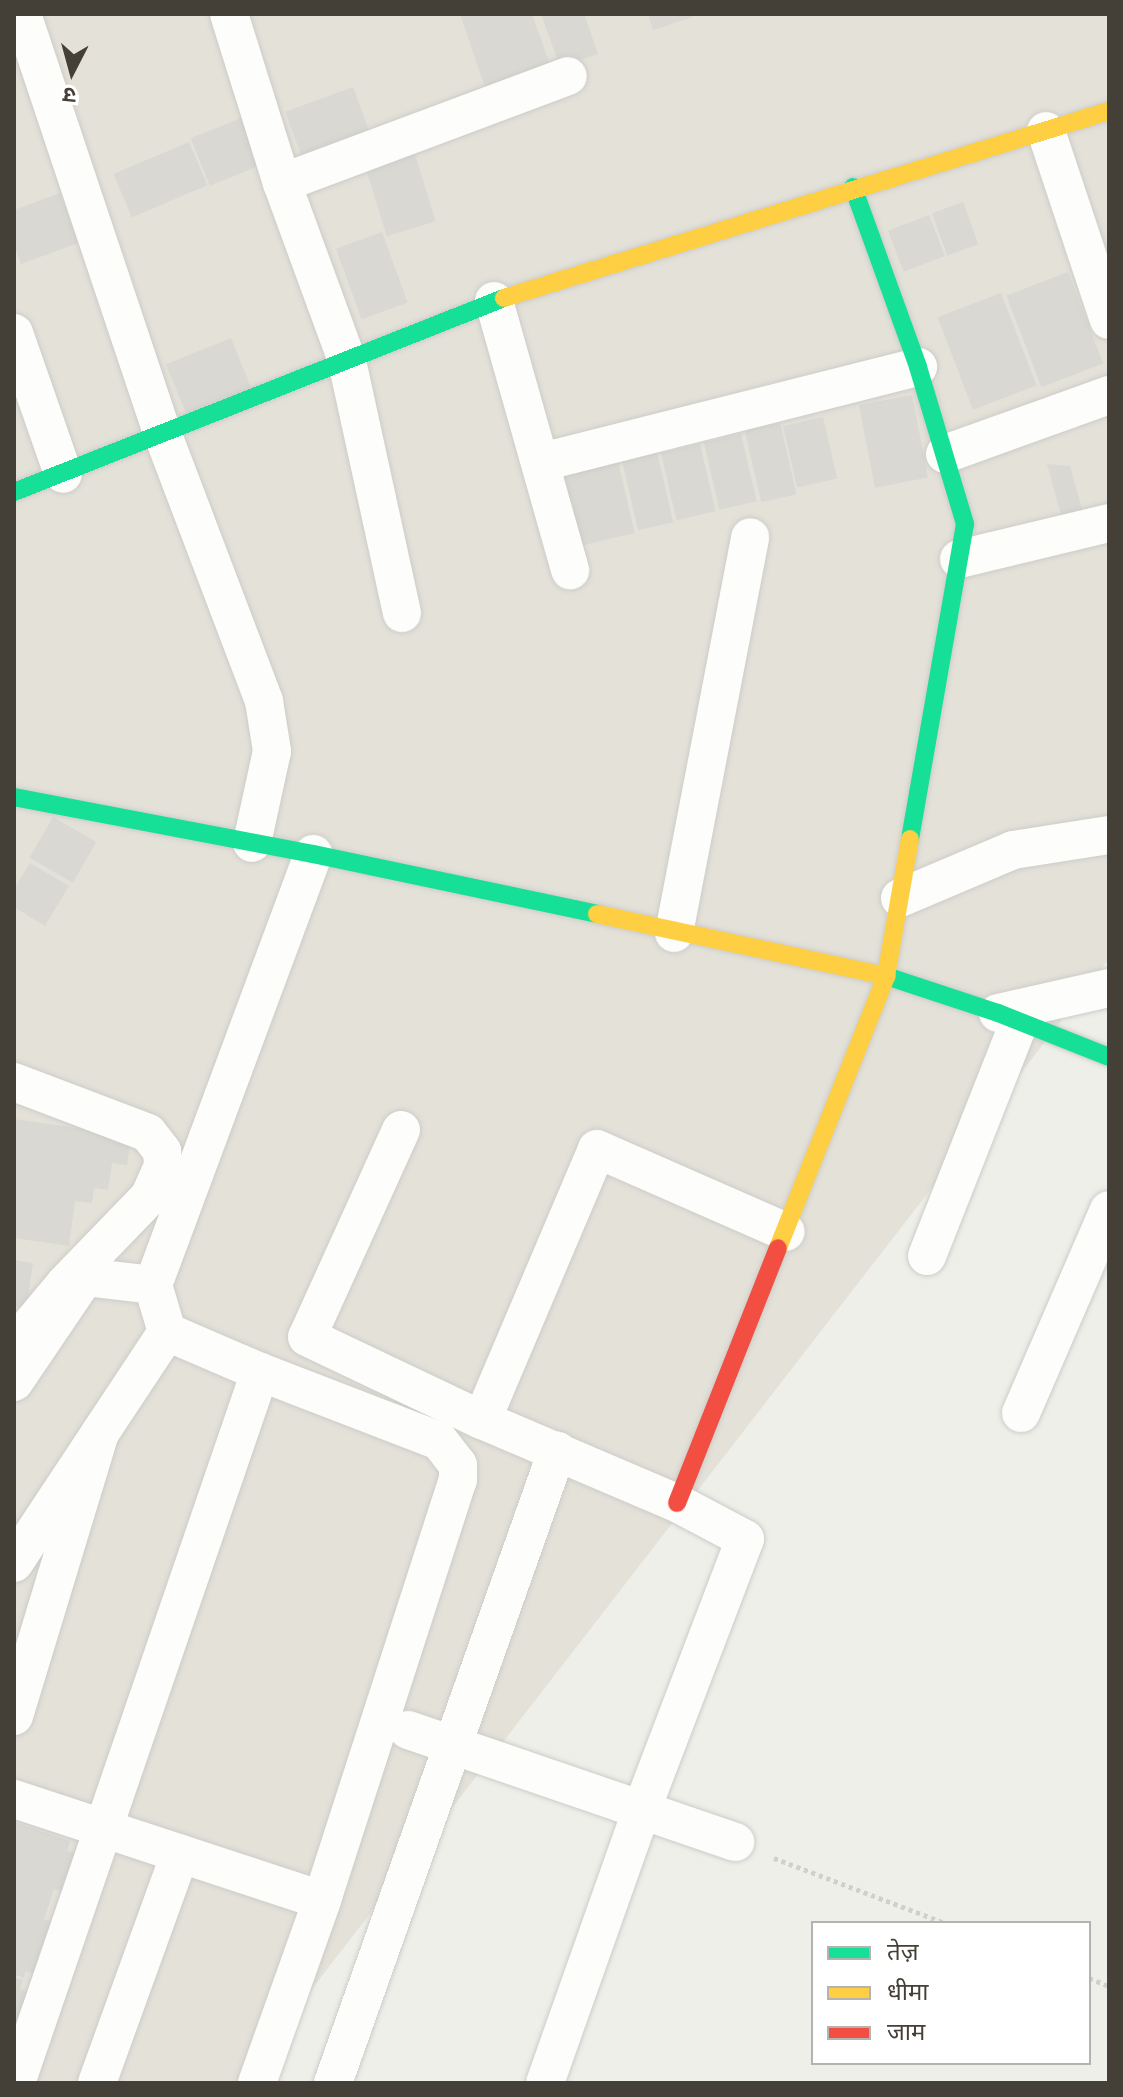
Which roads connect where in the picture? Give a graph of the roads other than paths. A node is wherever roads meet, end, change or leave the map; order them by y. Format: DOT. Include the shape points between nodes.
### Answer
graph roads {
  1 [pos="22,14"];
  2 [pos="229,14"];
  3 [pos="568,76"];
  4 [pos="1109,111"];
  5 [pos="1046,131"];
  6 [pos="282,183"];
  7 [pos="853,187"];
  8 [pos="494,301"];
  9 [pos="1109,320"];
  10 [pos="14,333"];
  11 [pos="347,361"];
  12 [pos="918,367"];
  13 [pos="1109,395"];
  14 [pos="163,435"];
  15 [pos="945,454"];
  16 [pos="542,462"];
  17 [pos="63,474"];
  18 [pos="14,492"];
  19 [pos="1109,523"];
  20 [pos="750,537"];
  21 [pos="959,559"];
  22 [pos="570,570"];
  23 [pos="402,613"];
  24 [pos="14,797"];
  25 [pos="1109,835"];
  26 [pos="252,843"];
  27 [pos="313,854"];
  28 [pos="900,898"];
  29 [pos="674,933"];
  30 [pos="886,976"];
  31 [pos="1109,988"];
  32 [pos="1008,1018"];
  33 [pos="1109,1057"];
  34 [pos="14,1082"];
  35 [pos="401,1130"];
  36 [pos="1109,1210"];
  37 [pos="786,1232"];
  38 [pos="927,1256"];
  39 [pos="153,1285"];
  40 [pos="167,1332"];
  41 [pos="14,1345"];
  42 [pos="260,1372"];
  43 [pos="14,1382"];
  44 [pos="1021,1413"];
  45 [pos="482,1420"];
  46 [pos="100,1433"];
  47 [pos="557,1451"];
  48 [pos="677,1503"];
  49 [pos="19,1545"];
  50 [pos="14,1716"];
  51 [pos="408,1730"];
  52 [pos="454,1746"];
  53 [pos="14,1799"];
  54 [pos="642,1809"];
  55 [pos="103,1828"];
  56 [pos="735,1842"];
  57 [pos="180,1854"];
  58 [pos="322,1900"];
  59 [pos="16,2083"];
  60 [pos="97,2083"];
  61 [pos="257,2083"];
  62 [pos="333,2083"];
  63 [pos="545,2083"];
  1 -- 14 [label="street"];
  2 -- 6 [label="street"];
  3 -- 6 [label="street"];
  4 -- 5 [label="street"];
  5 -- 7 [label="street"];
  5 -- 9 [label="street"];
  6 -- 11 [label="street"];
  7 -- 8 [label="street"];
  7 -- 12 [label="street"];
  8 -- 11 [label="street"];
  8 -- 16 [label="street"];
  10 -- 17 [label="street"];
  11 -- 14 [label="street"];
  11 -- 23 [label="street"];
  12 -- 15 [label="street"];
  12 -- 16 [label="street"];
  13 -- 15 [label="street"];
  14 -- 17 [label="street"];
  14 -- 26 [label="street" via="271,728 268,784"];
  15 -- 21 [label="street" via="965,524"];
  16 -- 22 [label="street"];
  17 -- 18 [label="street"];
  19 -- 21 [label="street"];
  20 -- 29 [label="street"];
  21 -- 28 [label="street"];
  24 -- 26 [label="street"];
  25 -- 28 [label="street" via="1013,850"];
  26 -- 27 [label="street"];
  27 -- 29 [label="street"];
  27 -- 39 [label="street"];
  28 -- 30 [label="street"];
  29 -- 30 [label="street"];
  30 -- 32 [label="street"];
  30 -- 37 [label="street"];
  31 -- 32 [label="street"];
  32 -- 33 [label="street"];
  32 -- 38 [label="street"];
  34 -- 41 [label="street" via="148,1133 162,1151 163,1166 149,1197"];
  35 -- 45 [label="street" via="307,1337"];
  36 -- 44 [label="street"];
  37 -- 45 [label="street" via="597,1149"];
  37 -- 48 [label="street"];
  39 -- 40 [label="street"];
  39 -- 43 [label="street" via="85,1277"];
  40 -- 42 [label="street"];
  40 -- 46 [label="street"];
  42 -- 55 [label="street"];
  42 -- 58 [label="street" via="439,1441 458,1465 458,1480"];
  45 -- 47 [label="street"];
  46 -- 49 [label="street"];
  46 -- 50 [label="street"];
  47 -- 48 [label="street"];
  47 -- 52 [label="street"];
  48 -- 54 [label="street" via="745,1539"];
  51 -- 52 [label="street"];
  52 -- 54 [label="street"];
  52 -- 62 [label="street"];
  53 -- 55 [label="street"];
  54 -- 56 [label="street"];
  54 -- 63 [label="street"];
  55 -- 57 [label="street"];
  55 -- 59 [label="street"];
  57 -- 58 [label="street"];
  57 -- 60 [label="street"];
  58 -- 61 [label="street"];
}
